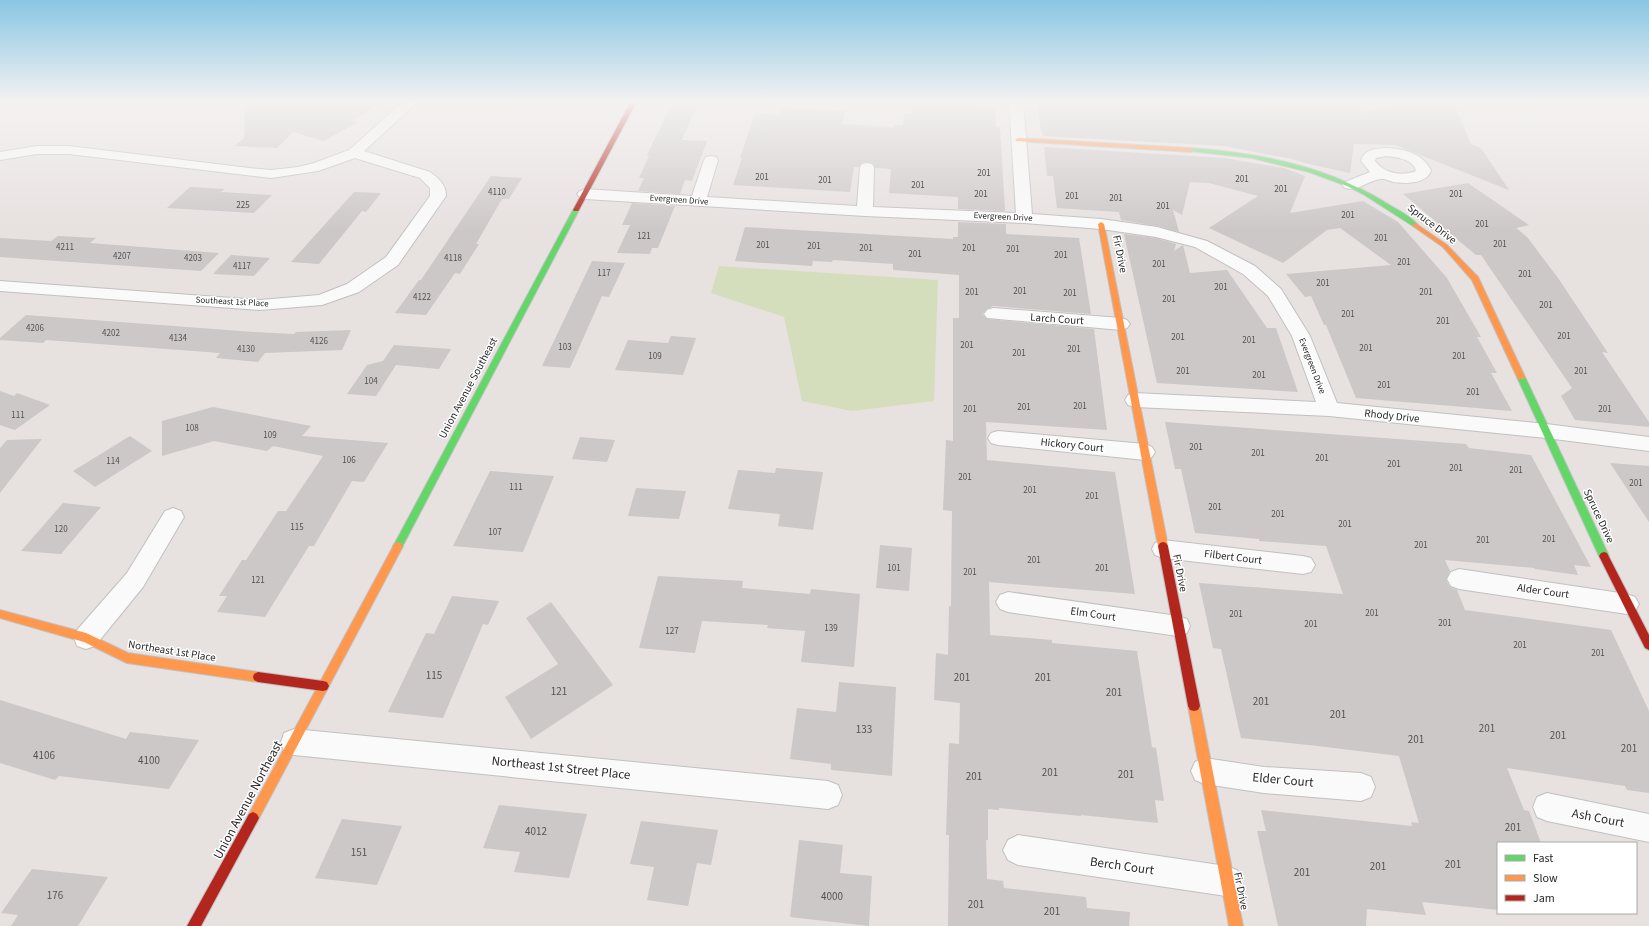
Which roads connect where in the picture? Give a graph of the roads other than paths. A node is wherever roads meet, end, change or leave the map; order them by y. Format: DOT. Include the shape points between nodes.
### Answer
graph roads {
  1 [pos="364,144"];
  2 [pos="611,144"];
  3 [pos="1018,144"];
  4 [pos="1090,144"];
  5 [pos="354,153"];
  6 [pos="0,156"];
  7 [pos="711,160"];
  8 [pos="867,167"];
  9 [pos="1382,173"];
  10 [pos="1350,184"];
  11 [pos="585,194"];
  12 [pos="698,201"];
  13 [pos="865,211"];
  14 [pos="1024,218"];
  15 [pos="1102,224"];
  16 [pos="0,286"];
  17 [pos="993,314"];
  18 [pos="1120,324"];
  19 [pos="1135,400"];
  20 [pos="1329,410"];
  21 [pos="1546,431"];
  22 [pos="998,438"];
  23 [pos="1649,444"];
  24 [pos="1145,452"];
  25 [pos="172,517"];
  26 [pos="1163,548"];
  27 [pos="1303,565"];
  28 [pos="1459,579"];
  29 [pos="1008,602"];
  30 [pos="1627,604"];
  31 [pos="0,614"];
  32 [pos="1178,626"];
  33 [pos="86,638"];
  34 [pos="1649,645"];
  35 [pos="323,686"];
  36 [pos="294,742"];
  37 [pos="1206,771"];
  38 [pos="1361,787"];
  39 [pos="828,795"];
  40 [pos="1547,807"];
  41 [pos="1649,828"];
  42 [pos="1018,850"];
  43 [pos="1226,881"];
  44 [pos="194,926"];
  45 [pos="1236,926"];
  1 -- 5 [label="street"];
  2 -- 11 [label="street, Union Avenue Southeast"];
  3 -- 14 [label="street"];
  4 -- 10 [label="street, Spruce Drive" via="1224,152 1287,163"];
  5 -- 6 [label="street" via="318,167 272,174 69,150 37,150"];
  5 -- 16 [label="street, Southeast 1st Place" via="425,174 438,188 438,196 392,261 347,291 322,300 260,305"];
  7 -- 12 [label="street"];
  8 -- 13 [label="street"];
  9 -- 10 [label="street"];
  10 -- 21 [label="street, Spruce Drive" via="1445,246 1475,279"];
  11 -- 12 [label="street, Evergreen Drive"];
  11 -- 35 [label="street, Union Avenue Southeast"];
  12 -- 13 [label="street, Evergreen Drive"];
  13 -- 14 [label="street, Evergreen Drive"];
  14 -- 15 [label="street, Evergreen Drive"];
  15 -- 18 [label="street, Fir Drive"];
  15 -- 20 [label="street, Evergreen Drive" via="1157,232 1201,244 1249,270 1275,293 1302,336"];
  17 -- 18 [label="street, Larch Court"];
  18 -- 19 [label="street, Fir Drive"];
  19 -- 20 [label="street, Rhody Drive"];
  19 -- 24 [label="street, Fir Drive"];
  20 -- 21 [label="street, Rhody Drive"];
  21 -- 23 [label="street, Rhody Drive"];
  21 -- 30 [label="street, Spruce Drive"];
  22 -- 24 [label="street, Hickory Court"];
  24 -- 26 [label="street, Fir Drive"];
  25 -- 33 [label="street" via="135,580"];
  26 -- 27 [label="street, Filbert Court"];
  26 -- 32 [label="street, Fir Drive"];
  28 -- 30 [label="street, Alder Court"];
  29 -- 32 [label="street, Elm Court"];
  30 -- 34 [label="street, Spruce Drive"];
  31 -- 33 [label="street, Northeast 1st Place"];
  32 -- 37 [label="street, Fir Drive"];
  33 -- 35 [label="street, Northeast 1st Place" via="127,658"];
  35 -- 36 [label="street, Union Avenue Northeast"];
  36 -- 39 [label="street, Northeast 1st Street Place"];
  36 -- 44 [label="street, Union Avenue Northeast"];
  37 -- 38 [label="street, Elder Court" via="1264,780"];
  37 -- 43 [label="street, Fir Drive"];
  40 -- 41 [label="street, Ash Court"];
  42 -- 43 [label="street, Berch Court"];
  43 -- 45 [label="street, Fir Drive"];
}
